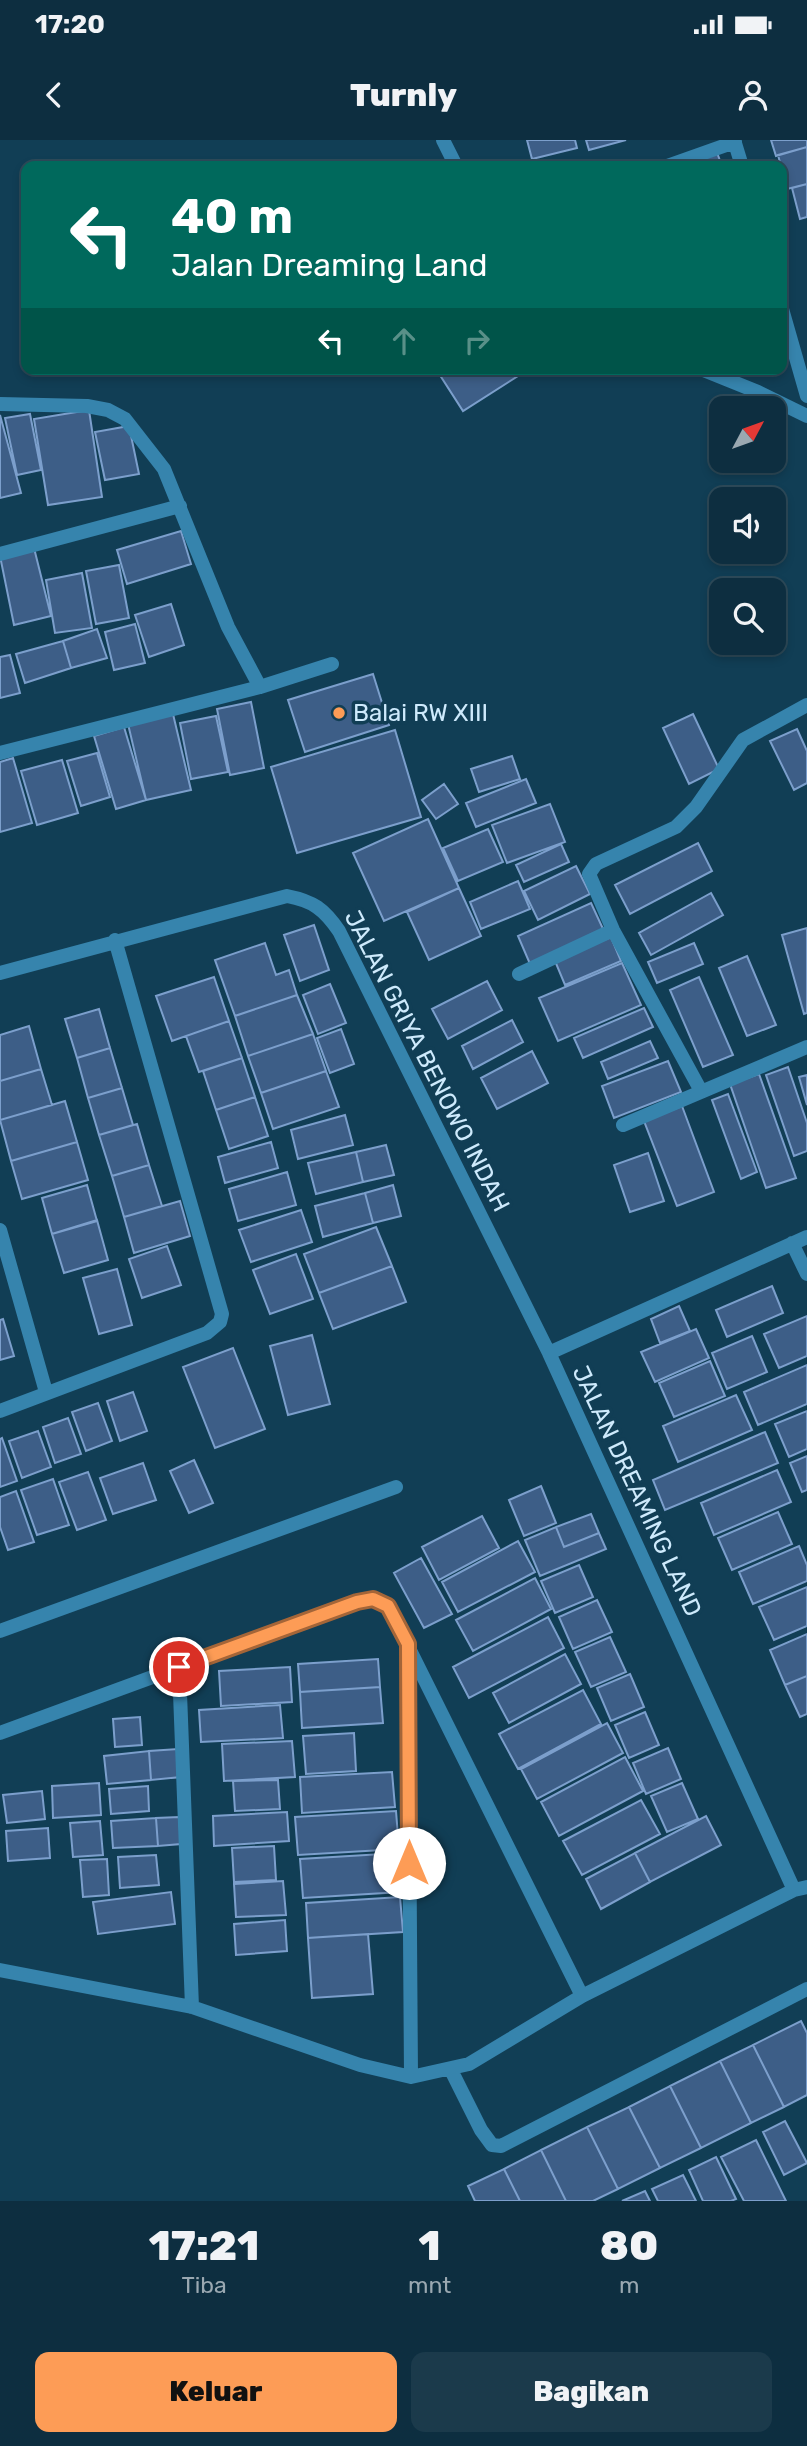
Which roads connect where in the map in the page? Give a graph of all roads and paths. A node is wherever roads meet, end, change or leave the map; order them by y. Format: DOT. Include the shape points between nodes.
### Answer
graph roads {
  1 [pos="443,140"];
  2 [pos="734,141"];
  3 [pos="454,161"];
  4 [pos="680,161"];
  5 [pos="740,161"];
  6 [pos="787,326"];
  7 [pos="716,375"];
  8 [pos="807,396"];
  9 [pos="0,404"];
  10 [pos="807,416"];
  11 [pos="180,506"];
  12 [pos="0,554"];
  13 [pos="332,664"];
  14 [pos="260,687"];
  15 [pos="807,705"];
  16 [pos="0,753"];
  17 [pos="614,930"];
  18 [pos="115,940"];
  19 [pos="0,973"];
  20 [pos="519,974"];
  21 [pos="807,1047"];
  22 [pos="701,1091"];
  23 [pos="623,1125"];
  24 [pos="0,1230"];
  25 [pos="807,1237"];
  26 [pos="792,1243"];
  27 [pos="807,1274"];
  28 [pos="549,1353"];
  29 [pos="46,1392"];
  30 [pos="0,1411"];
  31 [pos="396,1487"];
  32 [pos="0,1631"];
  33 [pos="408,1644"];
  34 [pos="179,1667"];
  35 [pos="0,1733"];
  36 [pos="801,1888"];
  37 [pos="0,1969"];
  38 [pos="807,1989"];
  39 [pos="582,1996"];
  40 [pos="191,2007"];
  41 [pos="451,2070"];
  42 [pos="411,2077"];
  1 -- 3 [label="street"];
  2 -- 4 [label="street"];
  2 -- 5 [label="street"];
  6 -- 8 [label="street"];
  7 -- 10 [label="street"];
  9 -- 11 [label="street" via="87,406 117,413 164,469"];
  11 -- 12 [label="street"];
  11 -- 14 [label="street" via="228,627"];
  13 -- 14 [label="street"];
  14 -- 16 [label="street"];
  15 -- 17 [label="street" via="743,740 696,807 676,827 591,869 590,880"];
  17 -- 20 [label="street"];
  17 -- 22 [label="street"];
  18 -- 19 [label="street, JALAN GRIYA BENOWO INDAH"];
  18 -- 28 [label="street, JALAN GRIYA BENOWO INDAH" via="287,896 311,901 327,913"];
  18 -- 29 [label="street" via="222,1314 220,1322 206,1333"];
  21 -- 22 [label="street"];
  22 -- 23 [label="street"];
  24 -- 29 [label="street"];
  25 -- 26 [label="street, JALAN DREAMING LAND"];
  26 -- 27 [label="street"];
  26 -- 28 [label="street, JALAN DREAMING LAND"];
  28 -- 36 [label="street, JALAN DREAMING LAND"];
  29 -- 30 [label="street"];
  31 -- 32 [label="street"];
  33 -- 34 [label="street" via="388,1606 373,1599"];
  33 -- 39 [label="street"];
  33 -- 42 [label="street"];
  34 -- 35 [label="street"];
  34 -- 40 [label="street"];
  36 -- 39 [label="street, JALAN DREAMING LAND"];
  37 -- 40 [label="street"];
  38 -- 41 [label="street" via="501,2146 492,2145 481,2130"];
  39 -- 41 [label="street, JALAN DREAMING LAND" via="469,2064"];
  40 -- 42 [label="street"];
  41 -- 42 [label="street, JALAN DREAMING LAND"];
}
